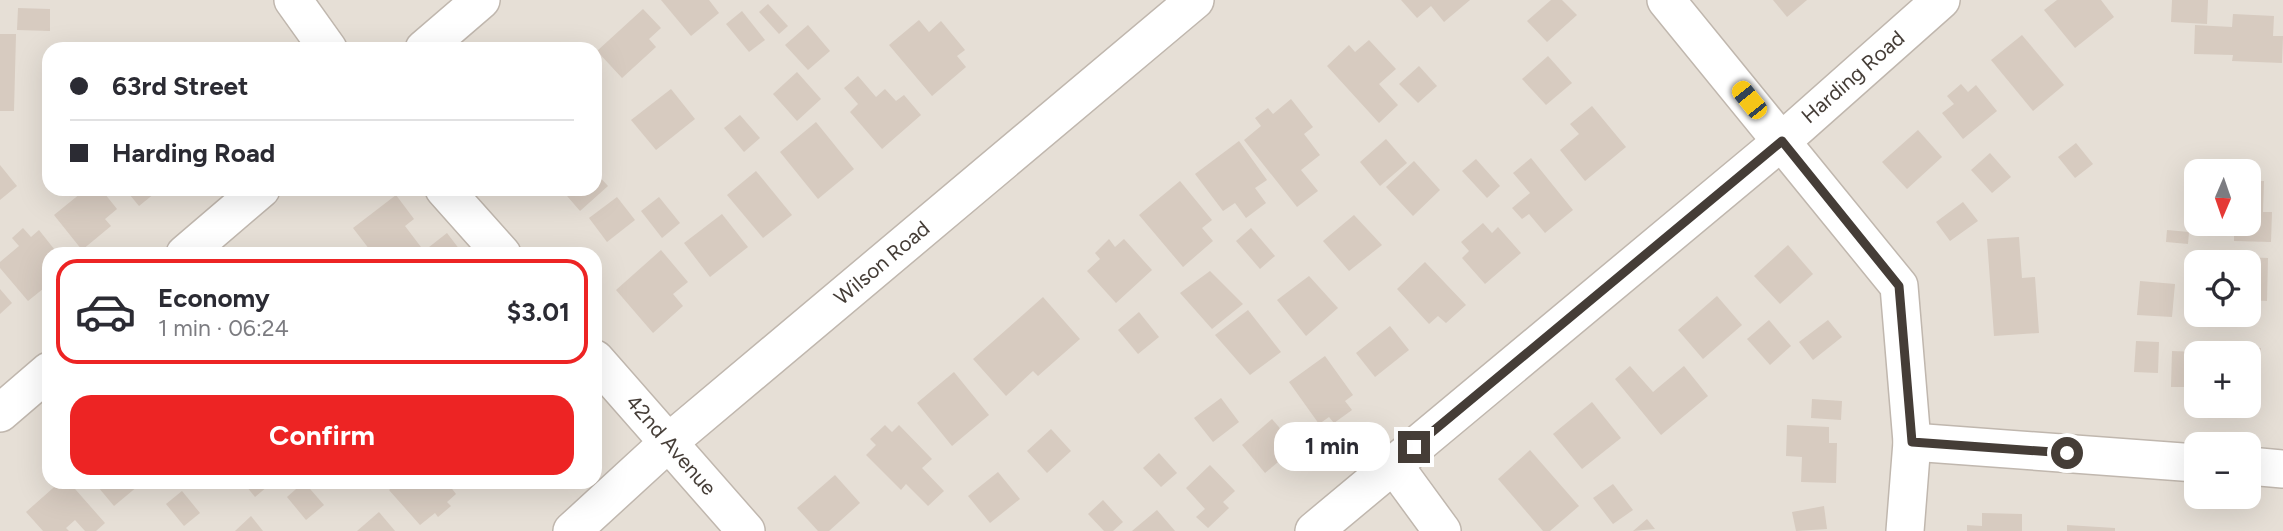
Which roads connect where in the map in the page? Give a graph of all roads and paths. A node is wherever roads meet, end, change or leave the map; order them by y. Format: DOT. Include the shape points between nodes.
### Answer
graph roads {
  1 [pos="293,0"];
  2 [pos="481,0"];
  3 [pos="1195,0"];
  4 [pos="1667,0"];
  5 [pos="1941,0"];
  6 [pos="323,42"];
  7 [pos="432,42"];
  8 [pos="1782,141"];
  9 [pos="253,196"];
  10 [pos="450,196"];
  11 [pos="193,247"];
  12 [pos="496,247"];
  13 [pos="602,367"];
  14 [pos="42,377"];
  15 [pos="0,413"];
  16 [pos="669,442"];
  17 [pos="1912,442"];
  18 [pos="2184,462"];
  19 [pos="1393,464"];
  20 [pos="2261,467"];
  21 [pos="2283,469"];
  22 [pos="572,531"];
  23 [pos="746,531"];
  24 [pos="1314,531"];
  25 [pos="1442,531"];
  26 [pos="1905,531"];
  1 -- 6 [label="street"];
  2 -- 7 [label="street"];
  3 -- 16 [label="street, Wilson Road"];
  4 -- 8 [label="street"];
  5 -- 8 [label="street, Harding Road"];
  8 -- 17 [label="street" via="1899,286"];
  8 -- 19 [label="street, Harding Road"];
  9 -- 11 [label="street"];
  10 -- 12 [label="street"];
  13 -- 16 [label="street, 42nd Avenue"];
  14 -- 15 [label="street"];
  16 -- 22 [label="street, Wilson Road"];
  16 -- 23 [label="street, 42nd Avenue"];
  17 -- 18 [label="street"];
  17 -- 26 [label="street"];
  19 -- 24 [label="street, Harding Road"];
  19 -- 25 [label="street"];
  20 -- 21 [label="street"];
}
